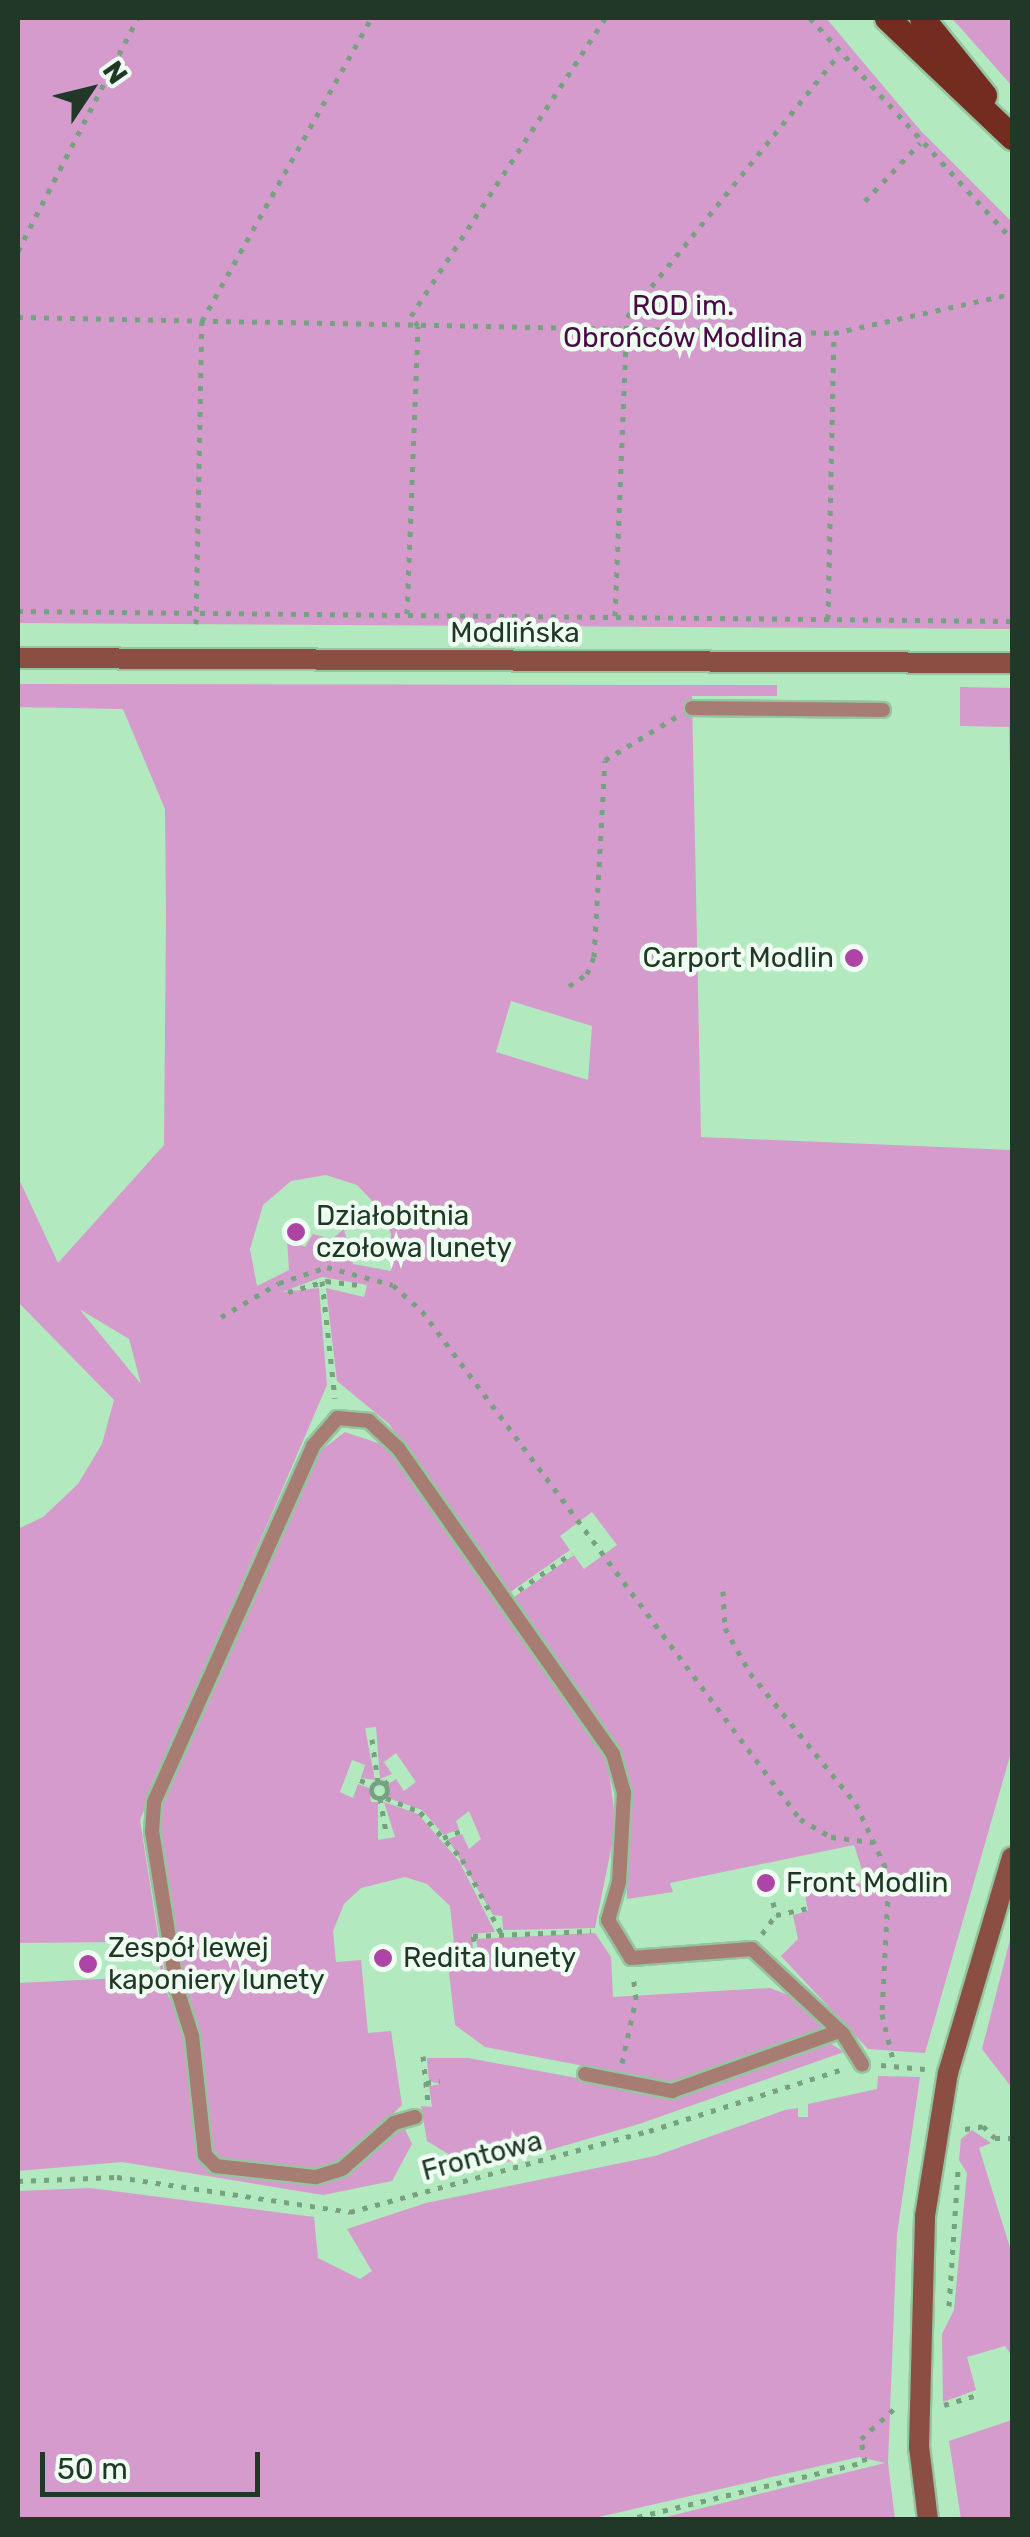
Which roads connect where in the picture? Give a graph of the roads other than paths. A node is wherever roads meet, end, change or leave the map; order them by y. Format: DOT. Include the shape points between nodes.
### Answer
graph roads {
  1 [pos="887,18"];
  2 [pos="922,18"];
  3 [pos="1012,133"];
  4 [pos="18,658"];
  5 [pos="1012,662"];
  6 [pos="692,708"];
  7 [pos="883,710"];
  8 [pos="1012,1858"];
  9 [pos="840,2032"];
  10 [pos="862,2065"];
  11 [pos="585,2074"];
  12 [pos="414,2117"];
  13 [pos="928,2520"];
  1 -- 3 [label="main road"];
  2 -- 3 [label="main road"];
  4 -- 5 [label="street, Modlińska"];
  6 -- 7 [label="lane"];
  8 -- 13 [label="street" via="948,2073 925,2216 919,2447"];
  9 -- 10 [label="lane"];
  9 -- 11 [label="lane" via="672,2091"];
  9 -- 12 [label="lane" via="752,1949 630,1958 608,1920 619,1882 624,1793 612,1754 398,1448 369,1420 338,1418 313,1446 154,1802 152,1832 177,1989 192,2036 205,2155 216,2166 316,2177 342,2169 394,2122"];
}
